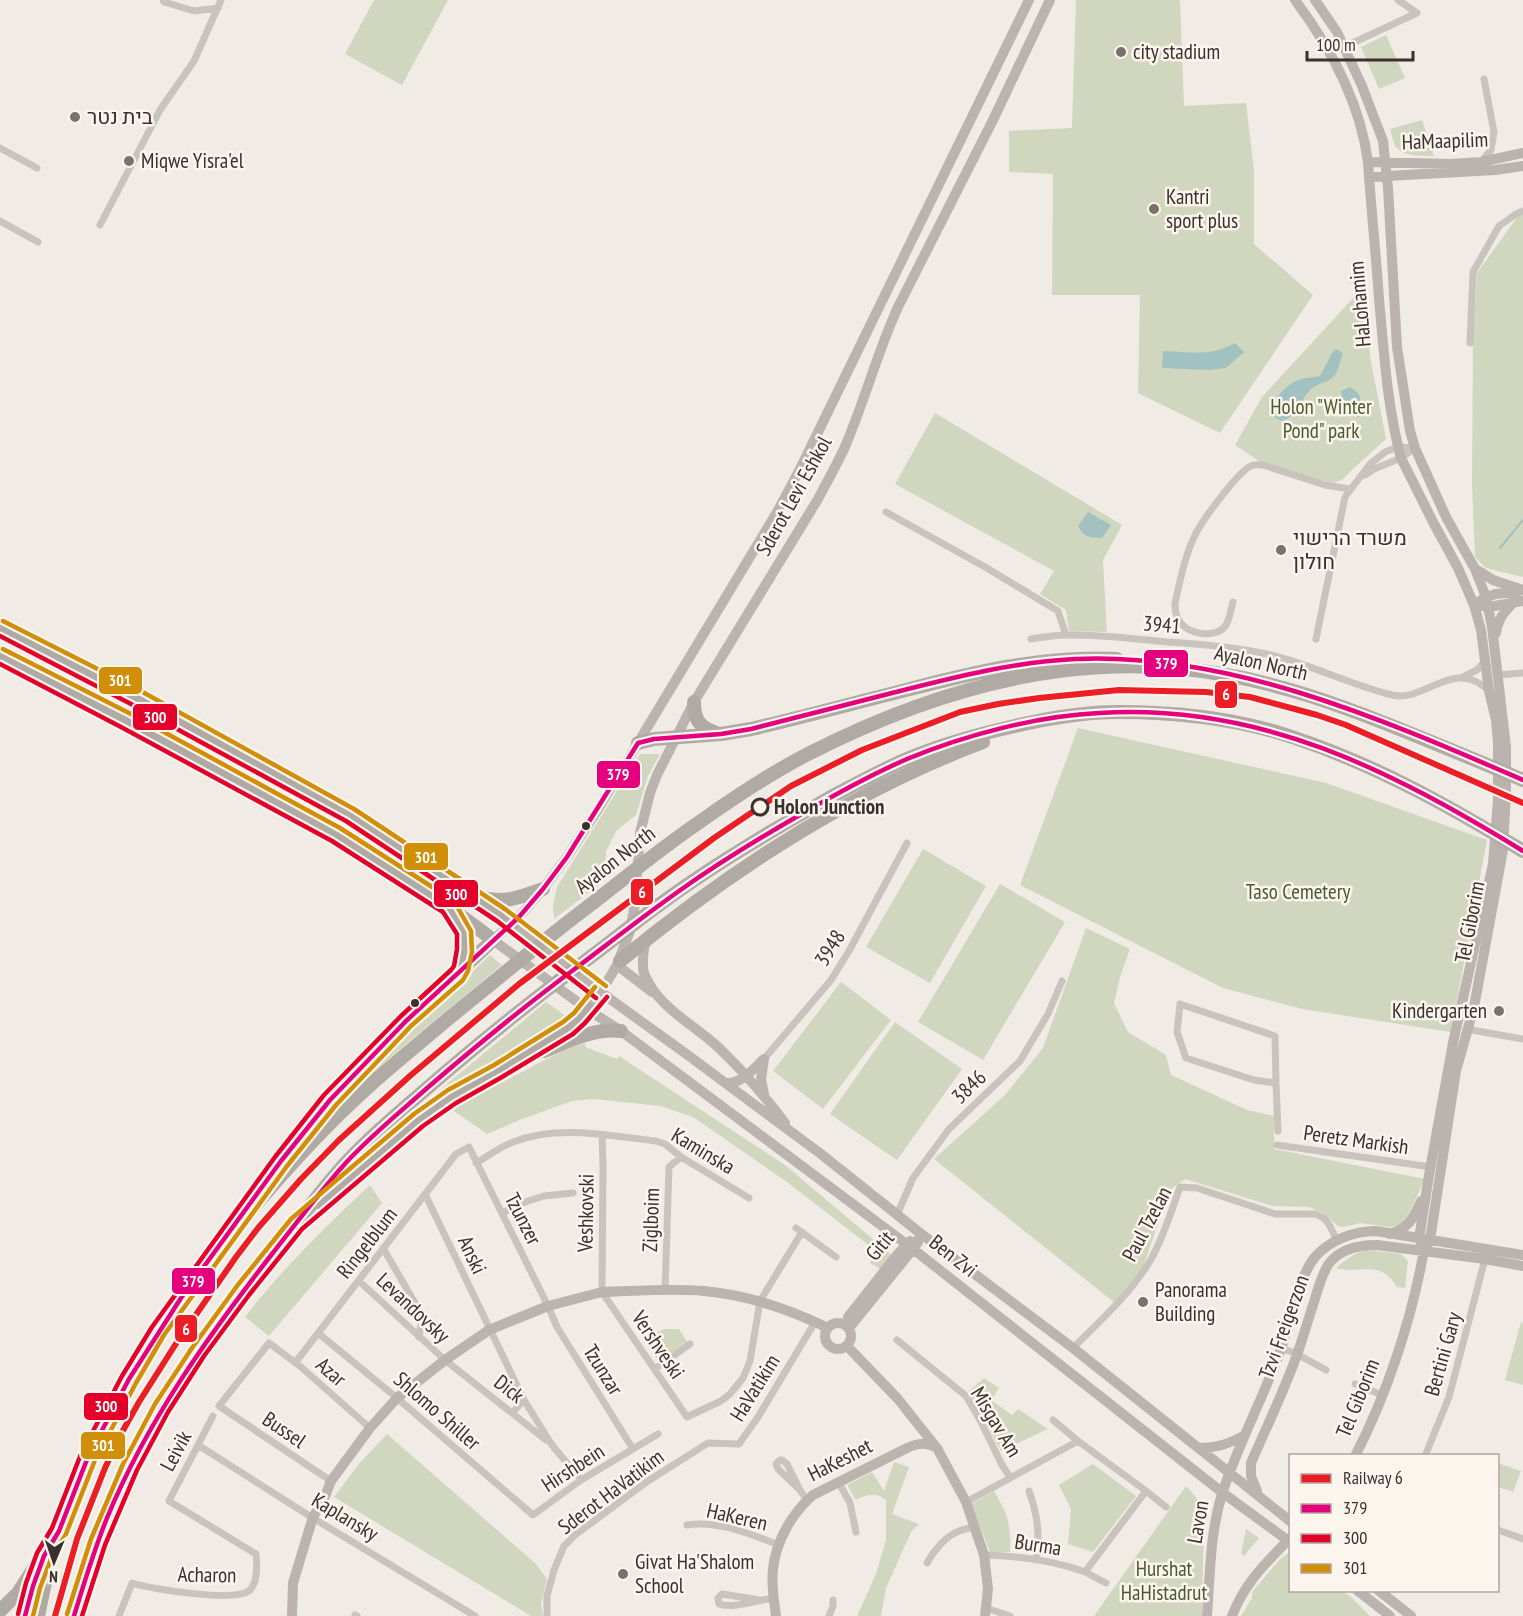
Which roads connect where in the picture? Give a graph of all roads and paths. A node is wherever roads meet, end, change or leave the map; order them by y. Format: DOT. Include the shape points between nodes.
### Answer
graph roads {
  1 [pos="163,0"];
  2 [pos="221,0"];
  3 [pos="1029,0"];
  4 [pos="1050,0"];
  5 [pos="1295,0"];
  6 [pos="1315,0"];
  7 [pos="1398,0"];
  8 [pos="218,8"];
  9 [pos="1344,47"];
  10 [pos="1484,80"];
  11 [pos="1383,141"];
  12 [pos="0,148"];
  13 [pos="1523,153"];
  14 [pos="1368,162"];
  15 [pos="1386,162"];
  16 [pos="1481,162"];
  17 [pos="1411,163"];
  18 [pos="1523,166"];
  19 [pos="37,168"];
  20 [pos="1415,175"];
  21 [pos="1387,176"];
  22 [pos="1369,177"];
  23 [pos="1389,202"];
  24 [pos="1523,211"];
  25 [pos="0,221"];
  26 [pos="100,225"];
  27 [pos="38,242"];
  28 [pos="1470,343"];
  29 [pos="1415,448"];
  30 [pos="1400,452"];
  31 [pos="1358,480"];
  32 [pos="1350,489"];
  33 [pos="886,512"];
  34 [pos="1476,569"];
  35 [pos="1523,591"];
  36 [pos="1233,602"];
  37 [pos="1488,602"];
  38 [pos="1519,602"];
  39 [pos="1474,605"];
  40 [pos="0,628"];
  41 [pos="1066,635"];
  42 [pos="1031,639"];
  43 [pos="1316,639"];
  44 [pos="1493,645"];
  45 [pos="0,656"];
  46 [pos="1486,659"];
  47 [pos="1523,673"];
  48 [pos="1223,674"];
  49 [pos="1497,675"];
  50 [pos="1461,678"];
  51 [pos="1489,691"];
  52 [pos="694,702"];
  53 [pos="1116,712"];
  54 [pos="721,734"];
  55 [pos="674,739"];
  56 [pos="638,743"];
  57 [pos="1502,745"];
  58 [pos="1523,779"];
  59 [pos="907,843"];
  60 [pos="1523,850"];
  61 [pos="543,889"];
  62 [pos="475,897"];
  63 [pos="449,907"];
  64 [pos="512,923"];
  65 [pos="493,940"];
  66 [pos="645,941"];
  67 [pos="619,963"];
  68 [pos="457,975"];
  69 [pos="1062,981"];
  70 [pos="601,992"];
  71 [pos="659,998"];
  72 [pos="587,1009"];
  73 [pos="1463,1028"];
  74 [pos="621,1031"];
  75 [pos="1523,1038"];
  76 [pos="764,1059"];
  77 [pos="498,1071"];
  78 [pos="746,1076"];
  79 [pos="726,1083"];
  80 [pos="1276,1083"];
  81 [pos="766,1097"];
  82 [pos="1278,1131"];
  83 [pos="602,1135"];
  84 [pos="795,1135"];
  85 [pos="1277,1145"];
  86 [pos="469,1147"];
  87 [pos="681,1156"];
  88 [pos="476,1163"];
  89 [pos="1430,1171"];
  90 [pos="573,1192"];
  91 [pos="425,1194"];
  92 [pos="749,1197"];
  93 [pos="502,1213"];
  94 [pos="897,1215"];
  95 [pos="297,1224"];
  96 [pos="920,1233"];
  97 [pos="1390,1234"];
  98 [pos="1424,1239"];
  99 [pos="1337,1241"];
  100 [pos="910,1247"];
  101 [pos="218,1248"];
  102 [pos="383,1248"];
  103 [pos="1424,1250"];
  104 [pos="1523,1255"];
  105 [pos="836,1257"];
  106 [pos="1485,1259"];
  107 [pos="1523,1266"];
  108 [pos="359,1281"];
  109 [pos="665,1290"];
  110 [pos="602,1292"];
  111 [pos="760,1301"];
  112 [pos="548,1306"];
  113 [pos="815,1322"];
  114 [pos="846,1326"];
  115 [pos="828,1328"];
  116 [pos="489,1330"];
  117 [pos="318,1333"];
  118 [pos="419,1337"];
  119 [pos="897,1340"];
  120 [pos="690,1344"];
  121 [pos="847,1346"];
  122 [pos="1072,1348"];
  123 [pos="1281,1348"];
  124 [pos="1297,1354"];
  125 [pos="445,1360"];
  126 [pos="295,1363"];
  127 [pos="655,1369"];
  128 [pos="1326,1370"];
  129 [pos="1355,1384"];
  130 [pos="1382,1395"];
  131 [pos="397,1398"];
  132 [pos="524,1400"];
  133 [pos="219,1406"];
  134 [pos="906,1410"];
  135 [pos="512,1413"];
  136 [pos="213,1416"];
  137 [pos="1053,1420"];
  138 [pos="370,1428"];
  139 [pos="658,1434"];
  140 [pos="1245,1435"];
  141 [pos="1078,1442"];
  142 [pos="708,1443"];
  143 [pos="198,1445"];
  144 [pos="552,1445"];
  145 [pos="907,1448"];
  146 [pos="937,1448"];
  147 [pos="1199,1448"];
  148 [pos="633,1449"];
  149 [pos="1356,1454"];
  150 [pos="1425,1454"];
  151 [pos="1231,1472"];
  152 [pos="1010,1477"];
  153 [pos="580,1480"];
  154 [pos="331,1481"];
  155 [pos="839,1483"];
  156 [pos="800,1490"];
  157 [pos="1029,1491"];
  158 [pos="1146,1491"];
  159 [pos="1222,1493"];
  160 [pos="1260,1496"];
  161 [pos="807,1500"];
  162 [pos="169,1501"];
  163 [pos="966,1502"];
  164 [pos="1166,1507"];
  165 [pos="532,1515"];
  166 [pos="313,1517"];
  167 [pos="1289,1520"];
  168 [pos="687,1525"];
  169 [pos="974,1527"];
  170 [pos="59,1531"];
  171 [pos="1499,1531"];
  172 [pos="856,1532"];
  173 [pos="1289,1539"];
  174 [pos="1523,1539"];
  175 [pos="1289,1541"];
  176 [pos="778,1545"];
  177 [pos="984,1555"];
  178 [pos="1036,1560"];
  179 [pos="927,1563"];
  180 [pos="1085,1572"];
  181 [pos="1106,1582"];
  182 [pos="1360,1592"];
  183 [pos="1381,1592"];
  184 [pos="774,1598"];
  185 [pos="760,1600"];
  186 [pos="833,1600"];
  187 [pos="0,1611"];
  188 [pos="986,1612"];
  189 [pos="472,1615"];
  190 [pos="25,1616"];
  191 [pos="38,1616"];
  192 [pos="74,1616"];
  193 [pos="119,1616"];
  194 [pos="292,1616"];
  195 [pos="547,1616"];
  196 [pos="776,1616"];
  197 [pos="829,1616"];
  198 [pos="1010,1616"];
  199 [pos="1207,1616"];
  200 [pos="1232,1616"];
  201 [pos="1390,1616"];
  202 [pos="1411,1616"];
  1 -- 8 [label="street" via="194,12"];
  2 -- 8 [label="street"];
  3 -- 56 [label="main road, Sderot Levi Eshkol" via="788,493"];
  4 -- 52 [label="main road, Sderot Levi Eshkol" via="898,307 833,471"];
  5 -- 14 [label="main road, HaLohamim" via="1325,43 1350,91"];
  6 -- 9 [label="main road, HaLohamim"];
  7 -- 9 [label="street" via="1417,13"];
  8 -- 26 [label="street" via="194,61 160,110"];
  9 -- 11 [label="main road, HaLohamim"];
  10 -- 16 [label="street" via="1494,132 1491,150"];
  11 -- 15 [label="main road, HaLohamim"];
  11 -- 17 [label="main road" via="1393,153"];
  12 -- 19 [label="street"];
  13 -- 16 [label="main road, HaMaapilim"];
  14 -- 15 [label="main road, HaMaapilim"];
  14 -- 22 [label="main road, HaLohamim"];
  15 -- 17 [label="main road, HaMaapilim"];
  15 -- 21 [label="main road, HaLohamim"];
  16 -- 17 [label="main road, HaMaapilim"];
  18 -- 20 [label="main road, HaMaapilim"];
  20 -- 21 [label="main road, HaMaapilim"];
  20 -- 23 [label="main road" via="1396,184"];
  21 -- 22 [label="main road, HaMaapilim"];
  21 -- 23 [label="main road, HaLohamim"];
  22 -- 30 [label="main road, HaLohamim" via="1383,348"];
  23 -- 29 [label="main road, HaLohamim" via="1397,347"];
  24 -- 28 [label="street" via="1499,226 1473,272"];
  25 -- 27 [label="street"];
  29 -- 30 [label="street"];
  29 -- 34 [label="main road, HaLohamim" via="1446,517"];
  30 -- 31 [label="street"];
  30 -- 31 [label="street" via="1384,452"];
  30 -- 39 [label="main road, HaLohamim"];
  31 -- 32 [label="street"];
  32 -- 36 [label="street" via="1263,465 1249,467 1196,533 1175,611 1188,629 1218,632 1226,626"];
  32 -- 43 [label="street" via="1345,497"];
  33 -- 41 [label="street" via="1058,611"];
  34 -- 35 [label="main road"];
  34 -- 37 [label="main road, HaLohamim"];
  35 -- 37 [label="main road" via="1496,594"];
  37 -- 38 [label="main road"];
  37 -- 39 [label="main road"];
  37 -- 44 [label="main road, Tel Giborim"];
  38 -- 44 [label="main road" via="1499,619"];
  39 -- 46 [label="main road, Tel Giborim"];
  40 -- 62 [label="highway" via="350,815"];
  41 -- 42 [label="street, 3941"];
  41 -- 50 [label="street, 3941" via="1189,643 1262,653 1401,696"];
  44 -- 49 [label="main road, Tel Giborim"];
  45 -- 63 [label="highway" via="336,835"];
  46 -- 50 [label="street, 3941" via="1478,670"];
  46 -- 51 [label="main road, Tel Giborim"];
  47 -- 49 [label="street"];
  48 -- 54 [label="highway" via="1148,660 1040,662 962,675"];
  48 -- 58 [label="highway, Ayalon North" via="1340,705"];
  48 -- 101 [label="highway, Ayalon North" via="1117,667 1021,677 954,694 854,731 806,755 696,824 412,1049 294,1161"];
  49 -- 57 [label="main road, Tel Giborim"];
  50 -- 51 [label="street" via="1479,682"];
  51 -- 57 [label="main road, Tel Giborim"];
  52 -- 54 [label="highway" via="698,722"];
  52 -- 55 [label="main road, Sderot Levi Eshkol"];
  53 -- 60 [label="highway" via="1210,719 1293,737 1362,764 1441,802"];
  53 -- 66 [label="highway" via="994,738 901,776 765,854"];
  53 -- 95 [label="highway" via="1073,715 981,734 908,758 793,818 665,901 483,1041 368,1141"];
  54 -- 55 [label="highway"];
  55 -- 56 [label="highway"];
  55 -- 67 [label="main road, Sderot Levi Eshkol" via="653,782 644,814 635,904"];
  56 -- 61 [label="main road, Sderot Levi Eshkol"];
  57 -- 73 [label="main road, Tel Giborim" via="1506,801 1474,1007"];
  59 -- 76 [label="street, 3948" via="831,980"];
  61 -- 62 [label="highway" via="512,900"];
  61 -- 64 [label="main road, Sderot Levi Eshkol"];
  62 -- 64 [label="highway"];
  63 -- 65 [label="highway"];
  63 -- 68 [label="highway" via="466,940 465,957"];
  64 -- 65 [label="main road, Sderot Levi Eshkol"];
  64 -- 70 [label="main road, Ben Zvi"];
  65 -- 68 [label="highway"];
  65 -- 72 [label="main road, Ben Zvi"];
  66 -- 67 [label="highway"];
  66 -- 71 [label="main road" via="644,972"];
  67 -- 70 [label="main road, Sderot Levi Eshkol"];
  67 -- 71 [label="main road"];
  68 -- 101 [label="highway" via="330,1100"];
  69 -- 94 [label="street, 3846" via="1020,1061 949,1129 913,1178"];
  70 -- 72 [label="main road, Sderot Levi Eshkol"];
  70 -- 79 [label="main road, Ben Zvi"];
  71 -- 78 [label="main road" via="716,1045"];
  72 -- 74 [label="main road, Ben Zvi"];
  72 -- 77 [label="highway" via="568,1028"];
  73 -- 75 [label="street"];
  73 -- 89 [label="main road, Tel Giborim" via="1453,1043"];
  73 -- 98 [label="main road, Tel Giborim"];
  74 -- 77 [label="highway" via="595,1032"];
  74 -- 100 [label="main road, Ben Zvi"];
  76 -- 78 [label="main road"];
  76 -- 81 [label="main road" via="761,1079"];
  77 -- 95 [label="highway" via="418,1120"];
  78 -- 79 [label="main road"];
  78 -- 81 [label="main road"];
  79 -- 84 [label="main road, Ben Zvi"];
  80 -- 80 [label="street" via="1185,1058 1177,1032 1180,1004 1275,1036"];
  80 -- 82 [label="street"];
  81 -- 84 [label="main road"];
  83 -- 87 [label="street, Kaminska" via="656,1141"];
  83 -- 88 [label="street, Kaminska" via="558,1132 534,1136 511,1143"];
  83 -- 110 [label="street, Veshkovski"];
  84 -- 94 [label="main road, Ben Zvi"];
  85 -- 89 [label="street, Peretz Markish"];
  86 -- 88 [label="street, Tzunzer"];
  86 -- 91 [label="street, Ringelblum" via="456,1154"];
  87 -- 92 [label="street, Kaminska"];
  87 -- 109 [label="street, Ziglboim" via="669,1167"];
  88 -- 93 [label="street, Tzunzer"];
  89 -- 97 [label="main road" via="1413,1217 1404,1228"];
  89 -- 98 [label="main road, Tel Giborim"];
  90 -- 93 [label="street" via="544,1196"];
  91 -- 102 [label="street, Ringelblum"];
  91 -- 116 [label="street, Anski"];
  93 -- 112 [label="street, Tzunzer"];
  94 -- 96 [label="main road, Ben Zvi"];
  95 -- 192 [label="highway" via="243,1290 162,1408 130,1467 98,1542"];
  96 -- 100 [label="main road, Gitit"];
  96 -- 122 [label="main road, Ben Zvi"];
  97 -- 98 [label="main road, Tzvi Freigerzon"];
  97 -- 99 [label="main road, Tzvi Freigerzon" via="1364,1231"];
  98 -- 103 [label="main road, Tel Giborim"];
  98 -- 104 [label="main road, Tzvi Freigerzon"];
  99 -- 122 [label="street, Paul Tzelan" via="1325,1219 1316,1214 1275,1214 1197,1188 1180,1187 1150,1261 1120,1301"];
  99 -- 123 [label="main road, Tzvi Freigerzon" via="1315,1257 1308,1268"];
  100 -- 114 [label="main road, Gitit" via="897,1255"];
  100 -- 159 [label="main road, Ben Zvi"];
  101 -- 170 [label="highway, Ayalon North" via="129,1379 88,1457"];
  102 -- 108 [label="street, Ringelblum"];
  102 -- 118 [label="street" via="416,1303 422,1318"];
  103 -- 106 [label="main road, Tzvi Freigerzon"];
  103 -- 124 [label="main road, Tzvi Freigerzon" via="1365,1245 1334,1259 1319,1284"];
  103 -- 130 [label="main road, Tel Giborim" via="1405,1328"];
  105 -- 111 [label="street" via="799,1230"];
  106 -- 107 [label="main road, Tzvi Freigerzon"];
  106 -- 150 [label="street, Bertini Gary" via="1449,1397"];
  108 -- 117 [label="street, Ringelblum"];
  108 -- 118 [label="street, Levandovsky"];
  109 -- 110 [label="main road"];
  109 -- 111 [label="main road" via="705,1291"];
  110 -- 112 [label="main road"];
  110 -- 127 [label="street, Vershveski"];
  111 -- 113 [label="main road"];
  111 -- 127 [label="street, Vershveski" via="750,1361 743,1378 721,1401 687,1416"];
  112 -- 116 [label="main road"];
  112 -- 148 [label="street, Tzunzar"];
  113 -- 115 [label="main road"];
  113 -- 142 [label="street, HaVatikim" via="740,1444"];
  114 -- 115 [label="main road" via="835,1323"];
  114 -- 121 [label="main road" via="852,1335"];
  115 -- 121 [label="main road" via="828,1344 835,1348"];
  116 -- 125 [label="main road"];
  116 -- 132 [label="street, Dick"];
  117 -- 126 [label="street, Ringelblum"];
  117 -- 131 [label="street, Shlomo Shiller"];
  118 -- 125 [label="street, Levandovsky"];
  119 -- 152 [label="street, Misgav Am" via="966,1396"];
  120 -- 127 [label="street"];
  121 -- 134 [label="main road"];
  122 -- 147 [label="main road, Ben Zvi"];
  123 -- 124 [label="street"];
  123 -- 140 [label="main road, Tzvi Freigerzon"];
  124 -- 128 [label="street"];
  124 -- 160 [label="main road, Tzvi Freigerzon" via="1250,1467"];
  125 -- 131 [label="main road"];
  125 -- 135 [label="street, Dick"];
  126 -- 133 [label="street, Azar" via="269,1343"];
  126 -- 138 [label="street, Azar"];
  129 -- 130 [label="street"];
  130 -- 149 [label="main road, Tel Giborim"];
  131 -- 138 [label="main road"];
  131 -- 165 [label="street, Shlomo Shiller"];
  132 -- 135 [label="street"];
  132 -- 144 [label="street, Dick"];
  133 -- 154 [label="street, Bussel"];
  134 -- 145 [label="main road" via="913,1428"];
  134 -- 146 [label="main road"];
  135 -- 144 [label="street, Dick"];
  136 -- 143 [label="street, Leivik"];
  137 -- 141 [label="street"];
  138 -- 154 [label="main road"];
  139 -- 148 [label="street, Hirshbein"];
  140 -- 147 [label="main road" via="1224,1445"];
  140 -- 151 [label="main road, Tzvi Freigerzon"];
  141 -- 152 [label="street"];
  141 -- 158 [label="street"];
  142 -- 195 [label="street, Sderot HaVatikim" via="648,1480 564,1546 550,1583"];
  143 -- 162 [label="street, Leivik"];
  143 -- 166 [label="street, Kaplansky"];
  144 -- 153 [label="street, Dick"];
  145 -- 146 [label="main road, HaKeshet" via="926,1443"];
  145 -- 155 [label="main road, HaKeshet"];
  146 -- 163 [label="main road"];
  147 -- 151 [label="main road, Ben Zvi"];
  148 -- 153 [label="street, Hirshbein"];
  151 -- 159 [label="main road, Lavon"];
  151 -- 160 [label="main road, Ben Zvi"];
  152 -- 163 [label="street"];
  153 -- 165 [label="street, Hirshbein"];
  154 -- 166 [label="main road"];
  155 -- 161 [label="main road, HaKeshet"];
  155 -- 172 [label="street" via="850,1503"];
  156 -- 161 [label="street"];
  157 -- 178 [label="street" via="1039,1528"];
  158 -- 164 [label="street"];
  158 -- 180 [label="street, Burma"];
  159 -- 173 [label="main road, Ben Zvi"];
  159 -- 199 [label="main road, Lavon" via="1213,1537"];
  160 -- 167 [label="main road, Ben Zvi"];
  161 -- 176 [label="main road, HaKeshet"];
  162 -- 193 [label="street, Acharon" via="256,1554 257,1572 252,1587 237,1594 191,1594 132,1583"];
  163 -- 169 [label="main road"];
  166 -- 189 [label="street, Kaplansky"];
  166 -- 194 [label="main road" via="293,1583"];
  168 -- 176 [label="street, HaKeren" via="715,1525"];
  169 -- 177 [label="main road"];
  169 -- 179 [label="street" via="947,1539"];
  170 -- 187 [label="highway" via="18,1593"];
  170 -- 190 [label="highway" via="44,1556"];
  170 -- 191 [label="highway, Ayalon North"];
  171 -- 174 [label="street"];
  175 -- 200 [label="main road" via="1244,1590"];
  176 -- 184 [label="main road, HaKeshet" via="773,1567"];
  177 -- 178 [label="street, Burma"];
  177 -- 188 [label="main road"];
  178 -- 180 [label="street, Burma"];
  180 -- 181 [label="street, Burma"];
  182 -- 201 [label="main road"];
  183 -- 202 [label="main road"];
  184 -- 185 [label="street"];
  184 -- 196 [label="main road, HaKeshet"];
  185 -- 185 [label="street" via="722,1594 718,1598 721,1606"];
  186 -- 197 [label="street"];
  188 -- 198 [label="street"];
}
